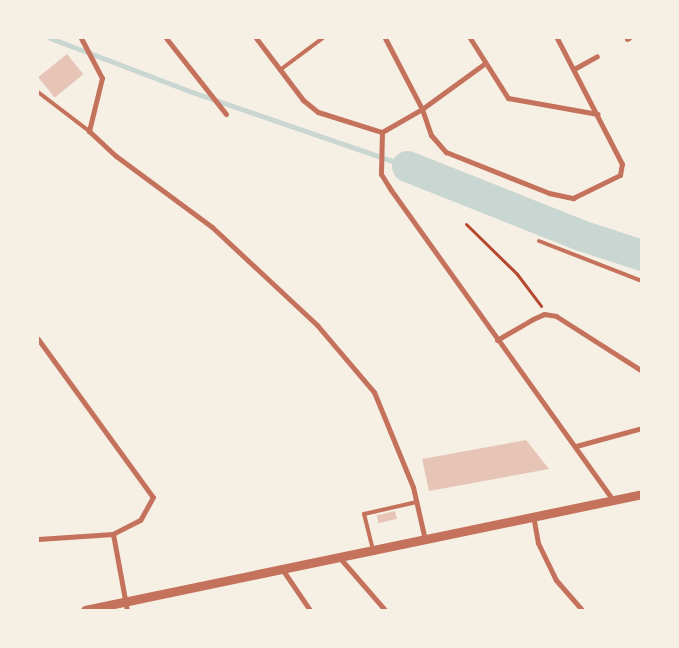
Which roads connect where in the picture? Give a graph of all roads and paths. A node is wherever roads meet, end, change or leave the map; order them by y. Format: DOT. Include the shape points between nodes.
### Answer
graph roads {
  1 [pos="81,38"];
  2 [pos="166,38"];
  3 [pos="256,38"];
  4 [pos="323,38"];
  5 [pos="385,38"];
  6 [pos="470,38"];
  7 [pos="557,38"];
  8 [pos="598,56"];
  9 [pos="484,64"];
  10 [pos="574,69"];
  11 [pos="280,70"];
  12 [pos="38,92"];
  13 [pos="422,109"];
  14 [pos="226,114"];
  15 [pos="598,114"];
  16 [pos="89,131"];
  17 [pos="382,132"];
  18 [pos="466,224"];
  19 [pos="539,241"];
  20 [pos="642,280"];
  21 [pos="544,314"];
  22 [pos="38,339"];
  23 [pos="497,340"];
  24 [pos="642,371"];
  25 [pos="642,428"];
  26 [pos="576,446"];
  27 [pos="642,494"];
  28 [pos="613,500"];
  29 [pos="417,502"];
  30 [pos="533,514"];
  31 [pos="113,534"];
  32 [pos="38,539"];
  33 [pos="425,540"];
  34 [pos="373,550"];
  35 [pos="339,557"];
  36 [pos="282,569"];
  37 [pos="126,607"];
  38 [pos="85,610"];
  39 [pos="310,610"];
  40 [pos="384,610"];
  41 [pos="582,610"];
  1 -- 16 [label="street" via="102,78"];
  2 -- 14 [label="street"];
  3 -- 11 [label="street"];
  4 -- 11 [label="lane"];
  5 -- 13 [label="street"];
  6 -- 9 [label="street"];
  7 -- 10 [label="street"];
  8 -- 10 [label="street"];
  9 -- 13 [label="street"];
  9 -- 15 [label="street" via="508,98"];
  10 -- 15 [label="street"];
  11 -- 17 [label="street" via="303,100 318,112"];
  12 -- 16 [label="lane"];
  13 -- 15 [label="street" via="431,135 446,152 549,193 573,198 620,175 622,164"];
  13 -- 17 [label="street"];
  16 -- 29 [label="street" via="116,156 212,227 316,325 374,392"];
  17 -- 23 [label="street" via="381,174"];
  18 -- 21 [label="path" via="534,294"];
  19 -- 20 [label="lane"];
  21 -- 23 [label="street"];
  21 -- 24 [label="street" via="556,316"];
  22 -- 31 [label="street" via="153,497 140,520"];
  23 -- 26 [label="street"];
  25 -- 26 [label="street"];
  26 -- 28 [label="street"];
  27 -- 28 [label="street"];
  28 -- 30 [label="street"];
  29 -- 33 [label="street"];
  29 -- 34 [label="lane" via="364,514"];
  30 -- 33 [label="street"];
  30 -- 41 [label="street" via="538,543 556,580"];
  31 -- 32 [label="street"];
  31 -- 37 [label="street"];
  33 -- 34 [label="street"];
  34 -- 35 [label="street"];
  35 -- 36 [label="street"];
  35 -- 40 [label="street"];
  36 -- 37 [label="street"];
  36 -- 39 [label="street"];
  37 -- 38 [label="street"];
}
